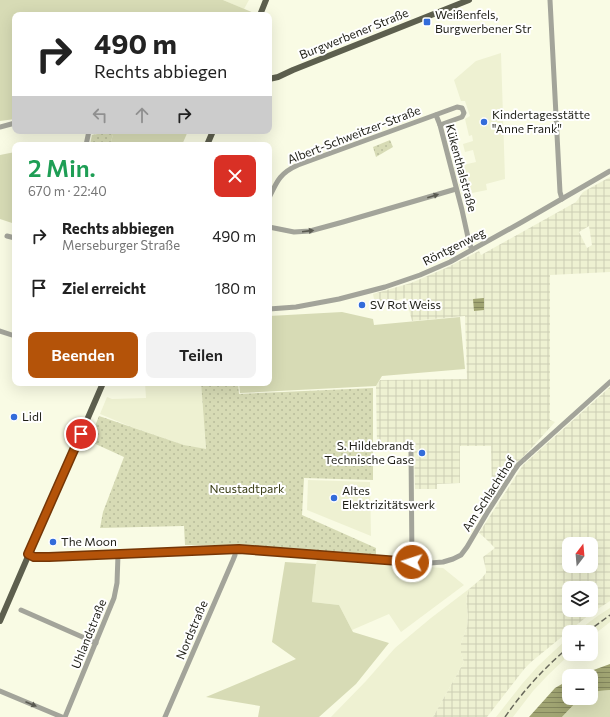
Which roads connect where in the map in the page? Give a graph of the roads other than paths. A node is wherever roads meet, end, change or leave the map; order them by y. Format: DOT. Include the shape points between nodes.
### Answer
graph roads {
  1 [pos="266,0"];
  2 [pos="469,0"];
  3 [pos="550,0"];
  4 [pos="261,12"];
  5 [pos="272,78"];
  6 [pos="436,115"];
  7 [pos="12,124"];
  8 [pos="440,125"];
  9 [pos="0,127"];
  10 [pos="610,170"];
  11 [pos="456,189"];
  12 [pos="272,192"];
  13 [pos="562,198"];
  14 [pos="272,228"];
  15 [pos="7,236"];
  16 [pos="12,237"];
  17 [pos="472,250"];
  18 [pos="272,309"];
  19 [pos="0,331"];
  20 [pos="12,335"];
  21 [pos="610,382"];
  22 [pos="102,386"];
  23 [pos="411,450"];
  24 [pos="235,550"];
  25 [pos="28,554"];
  26 [pos="118,555"];
  27 [pos="412,562"];
  28 [pos="21,610"];
  29 [pos="0,621"];
  30 [pos="96,643"];
  31 [pos="0,691"];
  32 [pos="64,717"];
  33 [pos="166,717"];
  1 -- 4 [label="main road"];
  2 -- 5 [label="main road, Burgwerbener Straße"];
  3 -- 13 [label="street"];
  6 -- 8 [label="street, Kükenthalstraße"];
  6 -- 8 [label="street, Albert-Schweitzer-Straße" via="457,107 463,110 462,117"];
  6 -- 12 [label="street, Albert-Schweitzer-Straße" via="298,165 284,172"];
  7 -- 9 [label="street"];
  8 -- 11 [label="street, Kükenthalstraße"];
  10 -- 13 [label="street, Röntgenweg"];
  14 -- 11 [label="street, one-way" via="294,232 310,231"];
  11 -- 17 [label="street, Kükenthalstraße"];
  13 -- 17 [label="street, Röntgenweg"];
  15 -- 16 [label="street"];
  17 -- 18 [label="street, Röntgenweg" via="420,275 385,287 339,299"];
  19 -- 20 [label="street"];
  21 -- 27 [label="street, Am Schlachthof" via="518,465 464,552 453,559"];
  22 -- 25 [label="main road"];
  23 -- 27 [label="street"];
  24 -- 26 [label="street, Am Schlachthof"];
  24 -- 27 [label="street, Am Schlachthof"];
  24 -- 33 [label="street, Nordstraße"];
  25 -- 26 [label="street, Am Schlachthof" via="34,557"];
  25 -- 29 [label="main road"];
  26 -- 30 [label="street, Uhlandstraße" via="114,598"];
  28 -- 30 [label="street"];
  30 -- 32 [label="street, Uhlandstraße"];
  31 -- 32 [label="street, one-way"];
}
